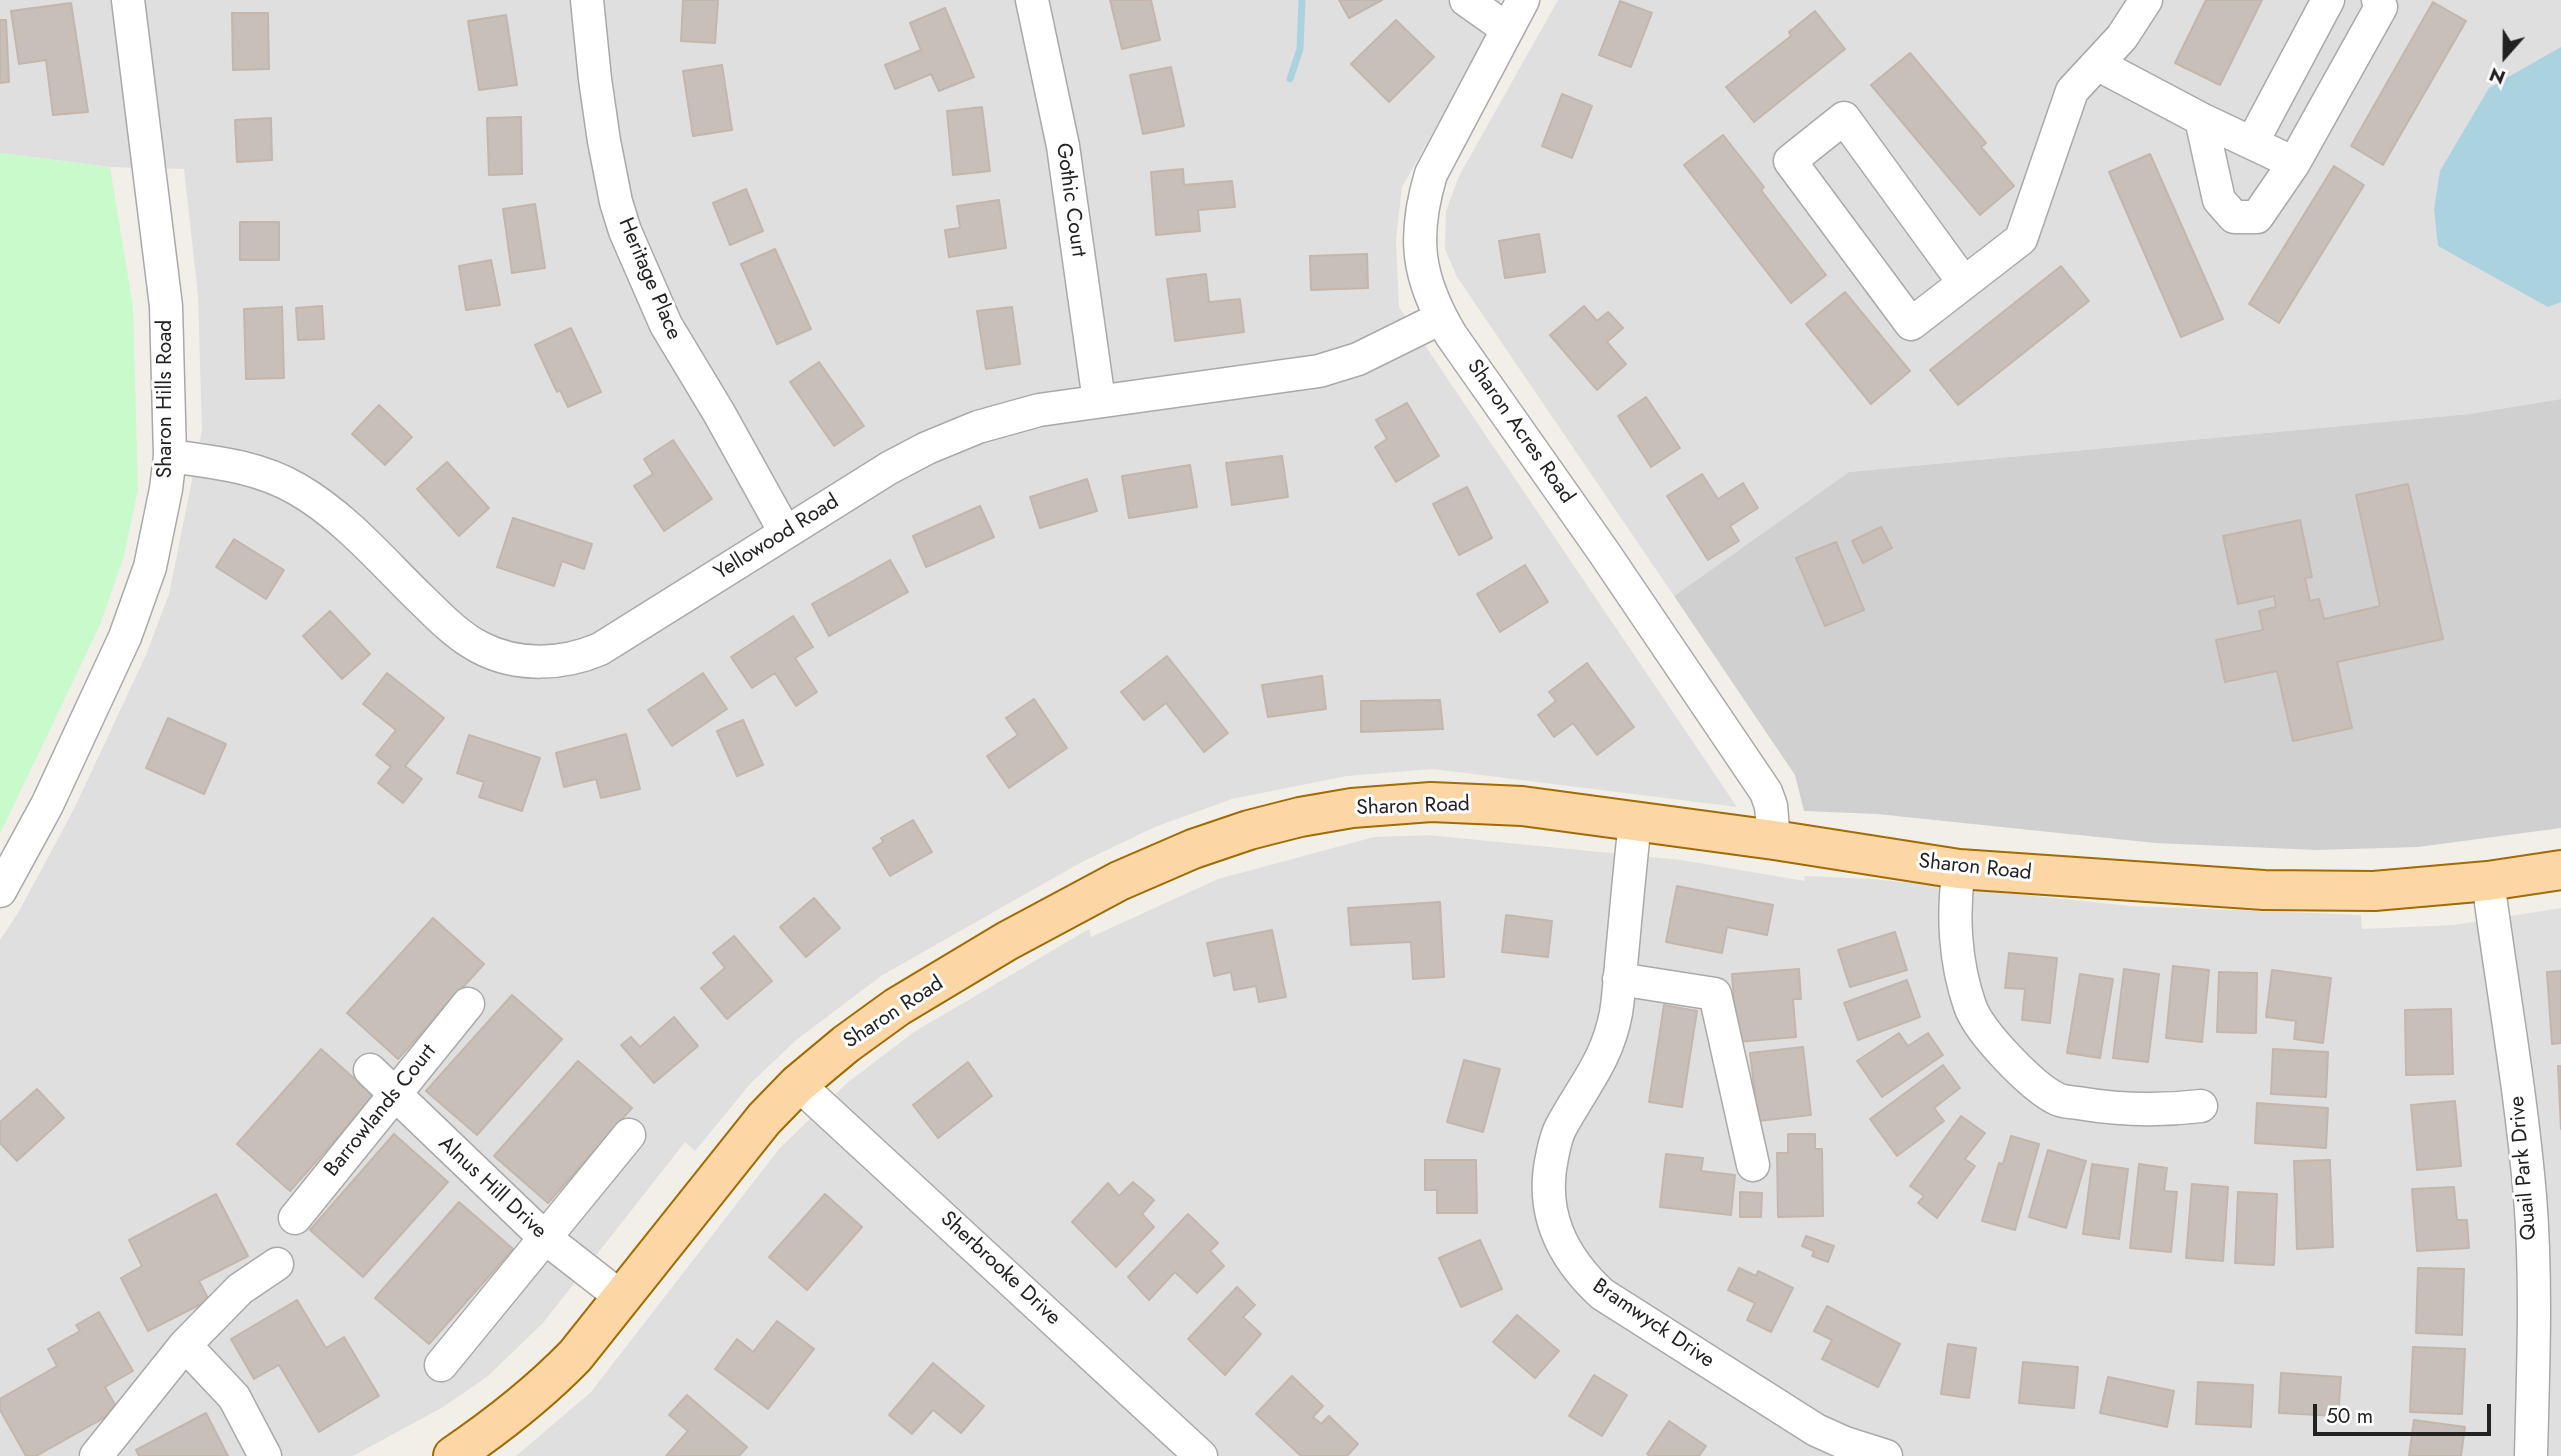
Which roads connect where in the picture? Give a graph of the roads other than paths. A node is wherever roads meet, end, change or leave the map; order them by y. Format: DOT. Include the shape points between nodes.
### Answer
graph roads {
  1 [pos="128,0"];
  2 [pos="587,0"];
  3 [pos="1032,0"];
  4 [pos="1466,0"];
  5 [pos="1523,0"];
  6 [pos="2146,0"];
  7 [pos="2328,0"];
  8 [pos="2378,0"];
  9 [pos="1507,29"];
  10 [pos="2097,64"];
  11 [pos="2202,119"];
  12 [pos="2252,143"];
  13 [pos="2294,163"];
  14 [pos="1964,283"];
  15 [pos="1441,318"];
  16 [pos="1100,401"];
  17 [pos="170,456"];
  18 [pos="786,532"];
  19 [pos="1635,822"];
  20 [pos="1774,840"];
  21 [pos="1959,869"];
  22 [pos="2561,870"];
  23 [pos="2488,881"];
  24 [pos="0,891"];
  25 [pos="1619,979"];
  26 [pos="468,1004"];
  27 [pos="370,1070"];
  28 [pos="798,1084"];
  29 [pos="393,1094"];
  30 [pos="2201,1106"];
  31 [pos="629,1135"];
  32 [pos="1753,1165"];
  33 [pos="295,1218"];
  34 [pos="544,1237"];
  35 [pos="277,1264"];
  36 [pos="621,1297"];
  37 [pos="185,1345"];
  38 [pos="441,1364"];
  39 [pos="96,1456"];
  40 [pos="265,1456"];
  41 [pos="453,1456"];
  42 [pos="1201,1456"];
  43 [pos="1886,1456"];
  44 [pos="2531,1456"];
  1 -- 17 [label="street, Sharon Hills Road" via="166,306"];
  2 -- 18 [label="street, Heritage Place" via="604,141 625,231 666,325"];
  3 -- 16 [label="street, Gothic Court" via="1063,146"];
  4 -- 9 [label="street"];
  5 -- 9 [label="street, Sharon Acres Road"];
  6 -- 10 [label="street" via="2123,37"];
  7 -- 12 [label="street"];
  8 -- 13 [label="street" via="2381,7"];
  9 -- 15 [label="street, Sharon Acres Road" via="1431,174 1423,199 1424,276"];
  10 -- 11 [label="street"];
  10 -- 14 [label="street" via="2072,91 2021,239"];
  11 -- 12 [label="street"];
  11 -- 13 [label="street" via="2219,200 2234,217 2257,217"];
  12 -- 13 [label="street"];
  14 -- 14 [label="street" via="1911,324 1790,161 1844,118"];
  15 -- 16 [label="street, Yellowood Road" via="1358,359 1319,372"];
  15 -- 20 [label="street, Sharon Acres Road" via="1766,792"];
  16 -- 18 [label="street, Yellowood Road" via="978,427 927,447"];
  17 -- 18 [label="street, Yellowood Road" via="241,466 297,489 335,515 454,631 482,649 531,662 561,661 600,649"];
  17 -- 24 [label="street, Sharon Hills Road" via="150,567 125,637 47,804"];
  19 -- 20 [label="main road, Sharon Road"];
  19 -- 25 [label="street, Bramwyck Drive"];
  19 -- 28 [label="main road, Sharon Road" via="1522,806 1418,802 1352,808 1249,830 1119,881 1007,942 897,1007"];
  20 -- 21 [label="main road, Sharon Road"];
  21 -- 23 [label="main road, Sharon Road" via="2264,890 2374,891"];
  21 -- 30 [label="street" via="1955,898 1958,951 1970,1009 2015,1066 2058,1100 2167,1110"];
  22 -- 23 [label="main road, Sharon Road"];
  23 -- 44 [label="street, Quail Park Drive" via="2530,1199 2534,1299"];
  25 -- 32 [label="street" via="1715,994"];
  25 -- 43 [label="street, Bramwyck Drive" via="1606,1051 1560,1128 1549,1170 1555,1228 1570,1259 1602,1294 1768,1401 1816,1430"];
  26 -- 29 [label="street, Barrowlands Court"];
  27 -- 29 [label="street, Alnus Hill Drive"];
  28 -- 36 [label="main road, Sharon Road" via="764,1119"];
  28 -- 42 [label="street, Sherbrooke Drive"];
  29 -- 33 [label="street, Barrowlands Court"];
  29 -- 34 [label="street, Alnus Hill Drive"];
  31 -- 34 [label="street"];
  34 -- 36 [label="street, Alnus Hill Drive"];
  34 -- 38 [label="street"];
  35 -- 37 [label="street" via="240,1289"];
  36 -- 41 [label="main road, Sharon Road" via="548,1384"];
  37 -- 39 [label="street"];
  37 -- 40 [label="street" via="234,1397"];
}
